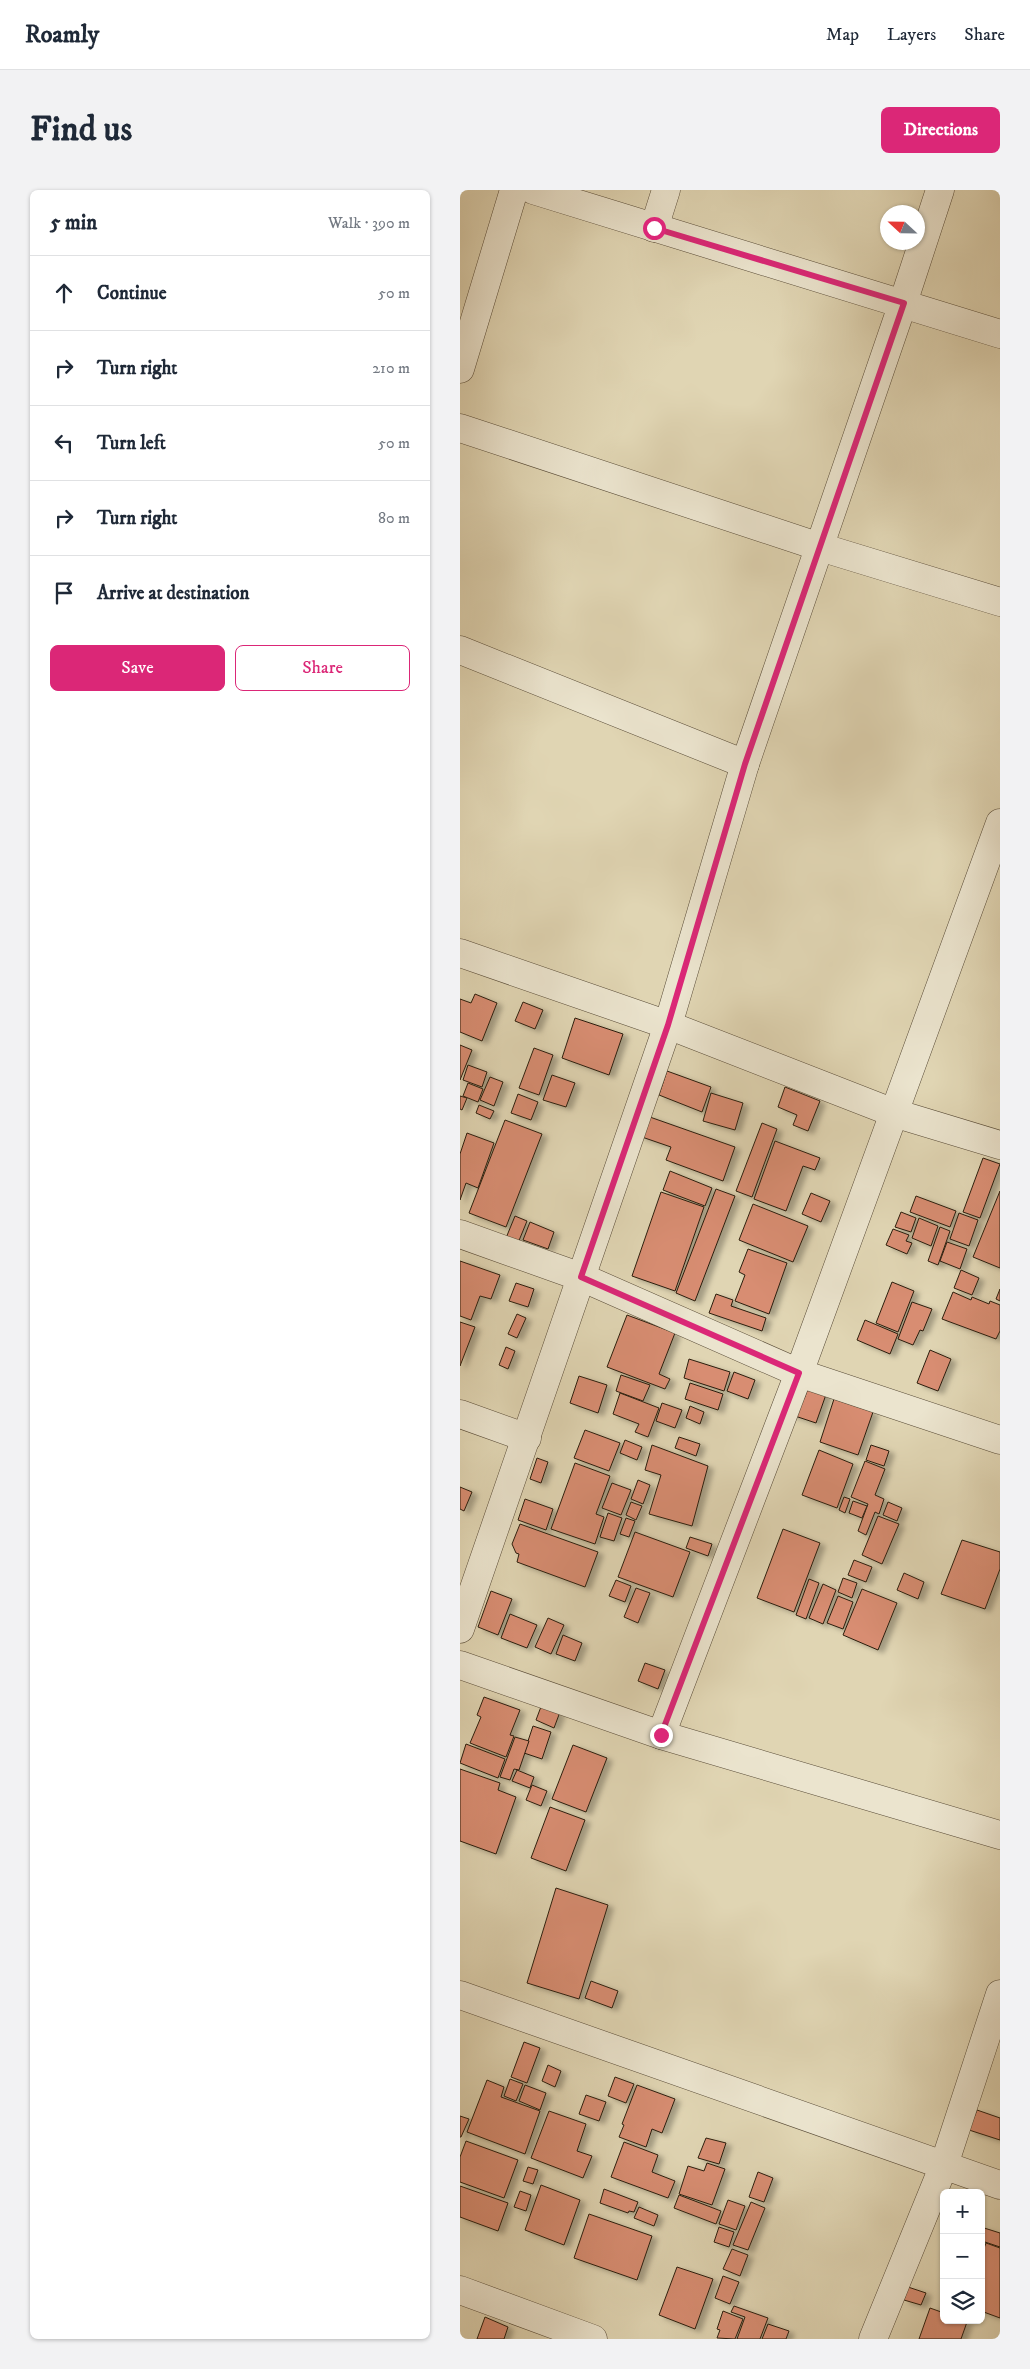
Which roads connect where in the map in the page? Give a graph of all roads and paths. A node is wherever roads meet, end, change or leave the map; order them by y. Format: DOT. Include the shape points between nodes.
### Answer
graph roads {
  1 [pos="514,190"];
  2 [pos="533,190"];
  3 [pos="666,190"];
  4 [pos="940,190"];
  5 [pos="654,228"];
  6 [pos="904,303"];
  7 [pos="1000,334"];
  8 [pos="460,370"];
  9 [pos="460,428"];
  10 [pos="820,547"];
  11 [pos="1000,602"];
  12 [pos="460,650"];
  13 [pos="745,764"];
  14 [pos="1000,823"];
  15 [pos="994,858"];
  16 [pos="460,953"];
  17 [pos="668,1025"];
  18 [pos="894,1113"];
  19 [pos="1000,1144"];
  20 [pos="460,1234"];
  21 [pos="581,1277"];
  22 [pos="799,1373"];
  23 [pos="460,1414"];
  24 [pos="527,1438"];
  25 [pos="1000,1440"];
  26 [pos="460,1629"];
  27 [pos="460,1665"];
  28 [pos="661,1735"];
  29 [pos="1000,1835"];
  30 [pos="1000,1994"];
  31 [pos="460,1995"];
  32 [pos="944,2165"];
  33 [pos="1000,2185"];
  34 [pos="460,2290"];
  35 [pos="538,2330"];
  36 [pos="593,2339"];
  37 [pos="873,2339"];
  1 -- 8 [label="street"];
  2 -- 5 [label="street"];
  3 -- 5 [label="street"];
  4 -- 6 [label="street"];
  5 -- 6 [label="street"];
  6 -- 7 [label="street"];
  6 -- 10 [label="street"];
  9 -- 10 [label="street"];
  10 -- 11 [label="street"];
  10 -- 13 [label="street"];
  12 -- 13 [label="street"];
  13 -- 17 [label="street"];
  14 -- 15 [label="street"];
  15 -- 18 [label="street"];
  16 -- 17 [label="street"];
  17 -- 18 [label="street"];
  17 -- 21 [label="street"];
  18 -- 19 [label="street"];
  18 -- 22 [label="street"];
  20 -- 21 [label="street"];
  21 -- 22 [label="street"];
  21 -- 24 [label="street"];
  22 -- 25 [label="street"];
  22 -- 28 [label="street"];
  23 -- 24 [label="street"];
  24 -- 26 [label="street"];
  27 -- 28 [label="street"];
  28 -- 29 [label="street"];
  30 -- 32 [label="street"];
  31 -- 32 [label="street"];
  32 -- 33 [label="street"];
  32 -- 37 [label="street"];
  34 -- 35 [label="street"];
  35 -- 36 [label="street"];
}
